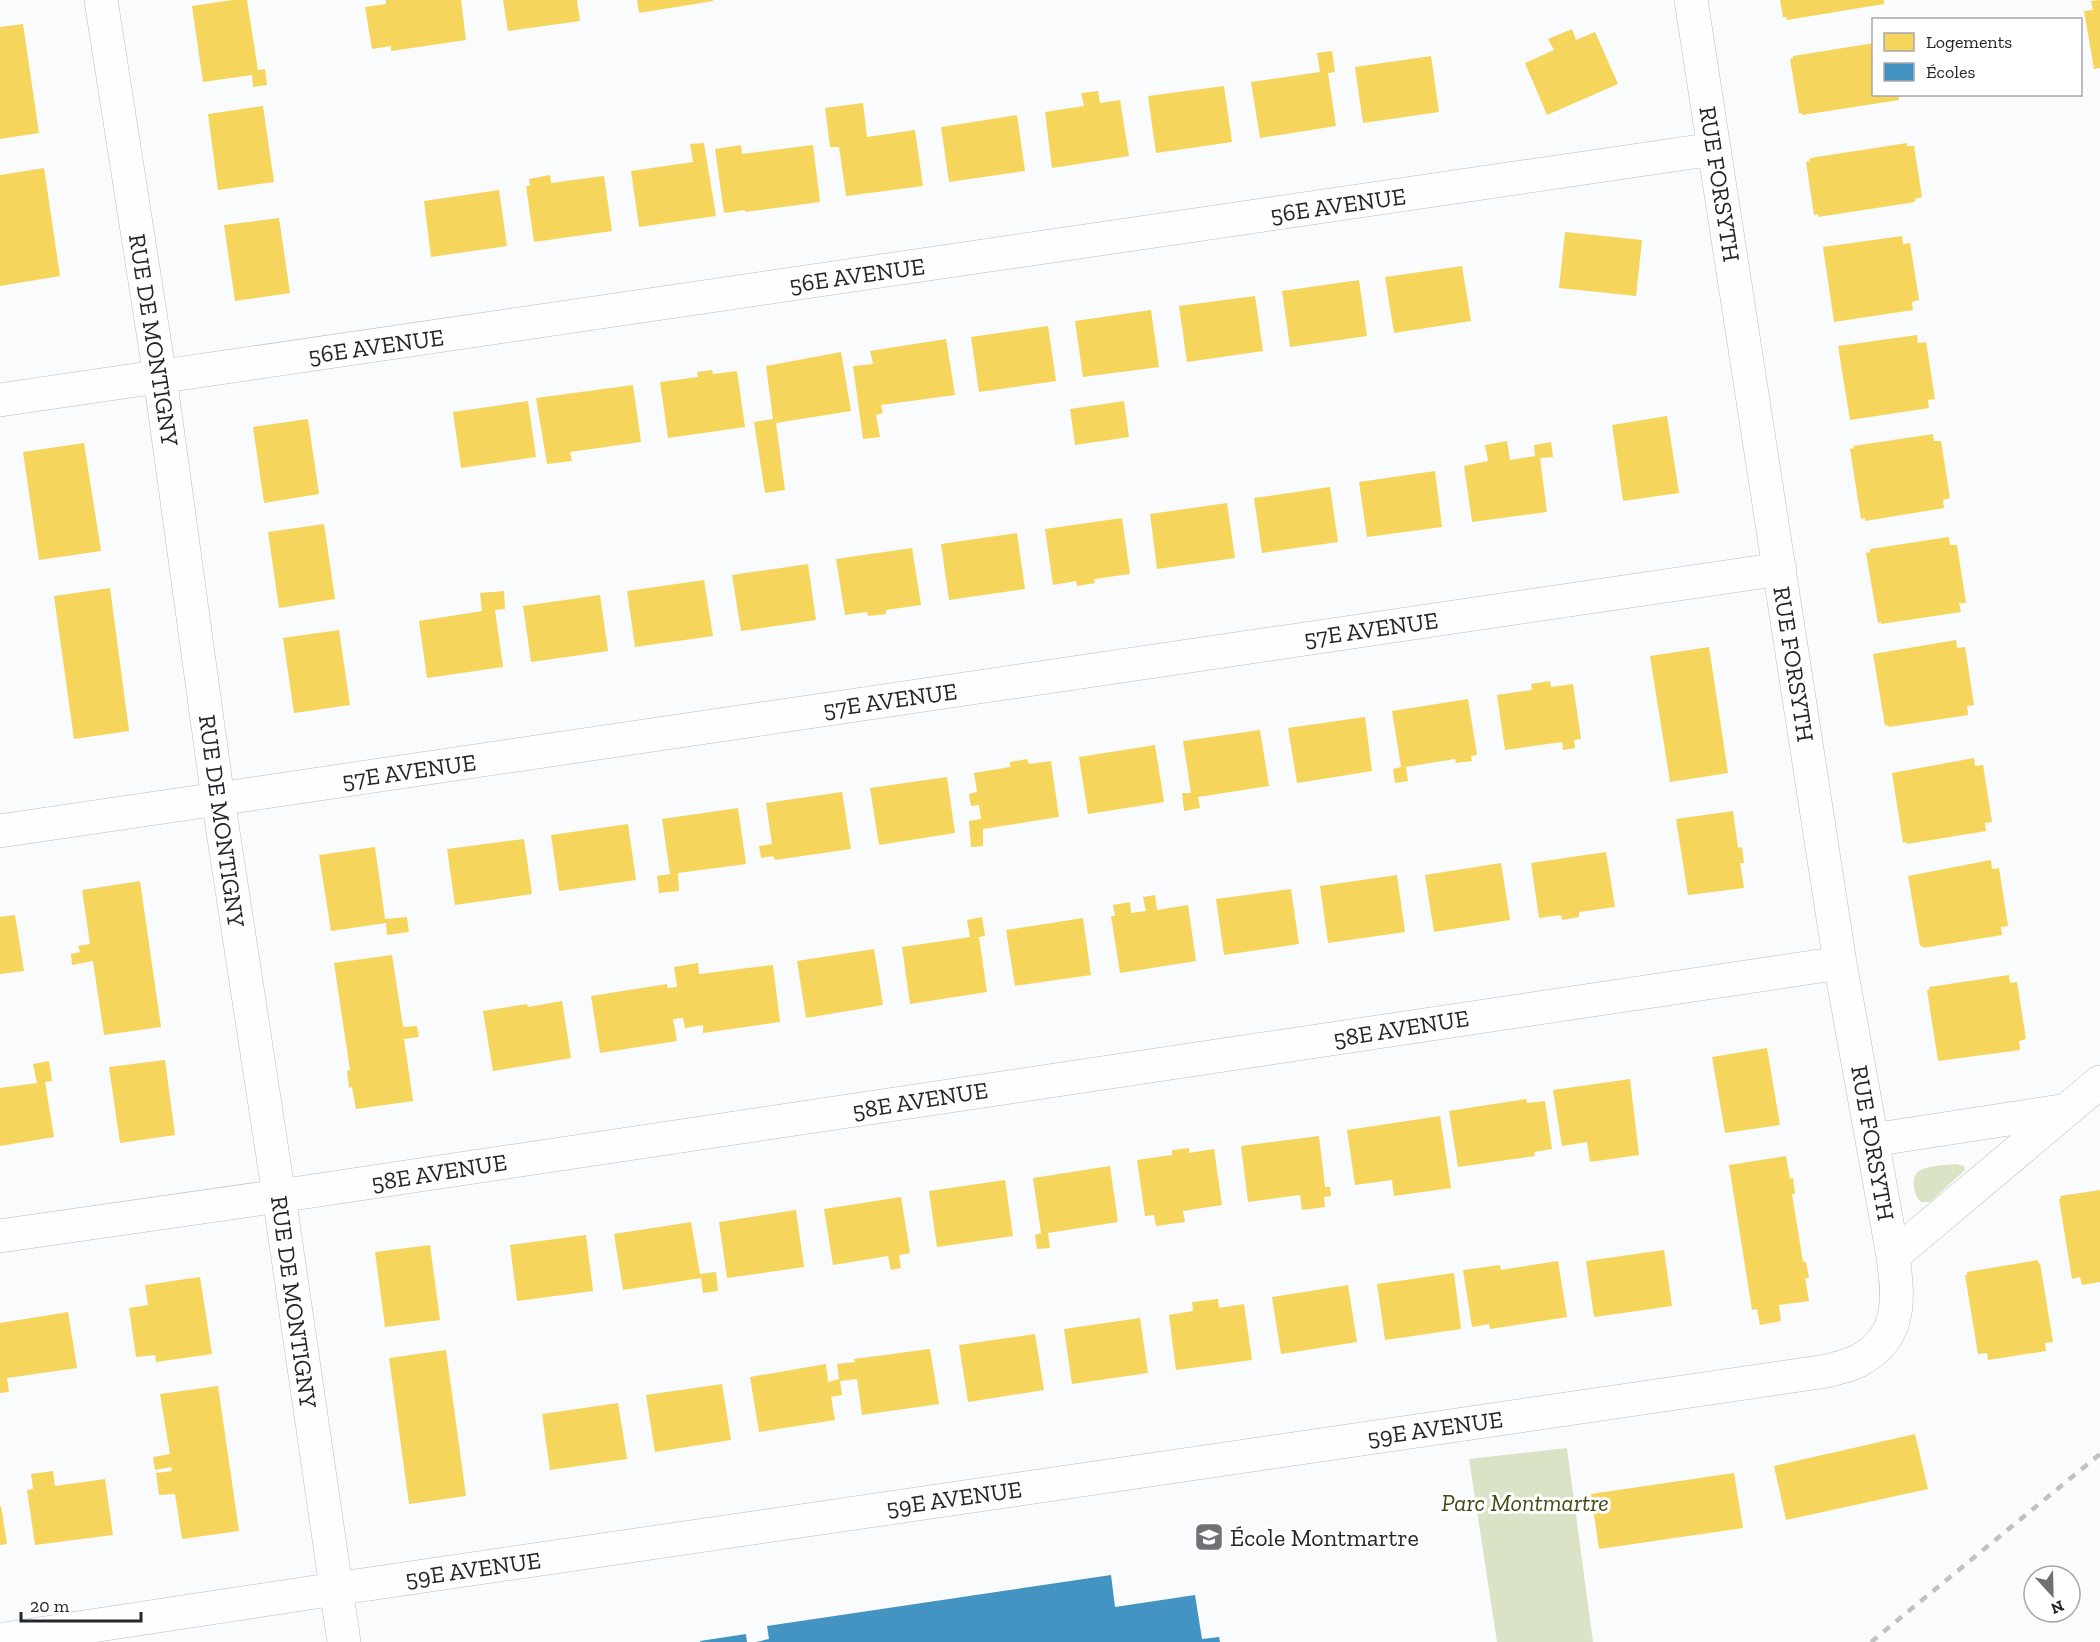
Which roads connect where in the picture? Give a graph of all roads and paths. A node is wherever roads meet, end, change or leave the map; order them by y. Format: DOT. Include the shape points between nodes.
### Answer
graph roads {
  1 [pos="101,0"];
  2 [pos="1691,0"];
  3 [pos="1714,149"];
  4 [pos="160,377"];
  5 [pos="0,400"];
  6 [pos="1780,569"];
  7 [pos="218,799"];
  8 [pos="0,831"];
  9 [pos="1840,963"];
  10 [pos="2100,1082"];
  11 [pos="2067,1110"];
  12 [pos="1872,1140"];
  13 [pos="279,1196"];
  14 [pos="0,1236"];
  15 [pos="1893,1256"];
  16 [pos="1893,1327"];
  17 [pos="335,1589"];
  18 [pos="0,1640"];
  19 [pos="344,1642"];
  1 -- 4 [label="street, RUE DE MONTIGNY"];
  2 -- 3 [label="street, RUE FORSYTH"];
  3 -- 4 [label="street, 56E AVENUE"];
  3 -- 6 [label="street, RUE FORSYTH"];
  4 -- 5 [label="street, 56E AVENUE"];
  4 -- 7 [label="street, RUE DE MONTIGNY"];
  6 -- 7 [label="street, 57E AVENUE"];
  6 -- 9 [label="street, RUE FORSYTH"];
  7 -- 8 [label="street, 57E AVENUE"];
  7 -- 13 [label="street, RUE DE MONTIGNY"];
  9 -- 12 [label="street, RUE FORSYTH"];
  9 -- 13 [label="street, 58E AVENUE"];
  10 -- 11 [label="street"];
  11 -- 12 [label="street"];
  11 -- 15 [label="street"];
  12 -- 15 [label="street, RUE FORSYTH"];
  13 -- 14 [label="street, 58E AVENUE"];
  13 -- 17 [label="street, RUE DE MONTIGNY"];
  15 -- 16 [label="street, RUE FORSYTH" via="1898,1291"];
  16 -- 17 [label="street, 59E AVENUE" via="1878,1348 1856,1362 1827,1371"];
  17 -- 18 [label="street, 59E AVENUE"];
  17 -- 19 [label="street, RUE DE MONTIGNY"];
}
